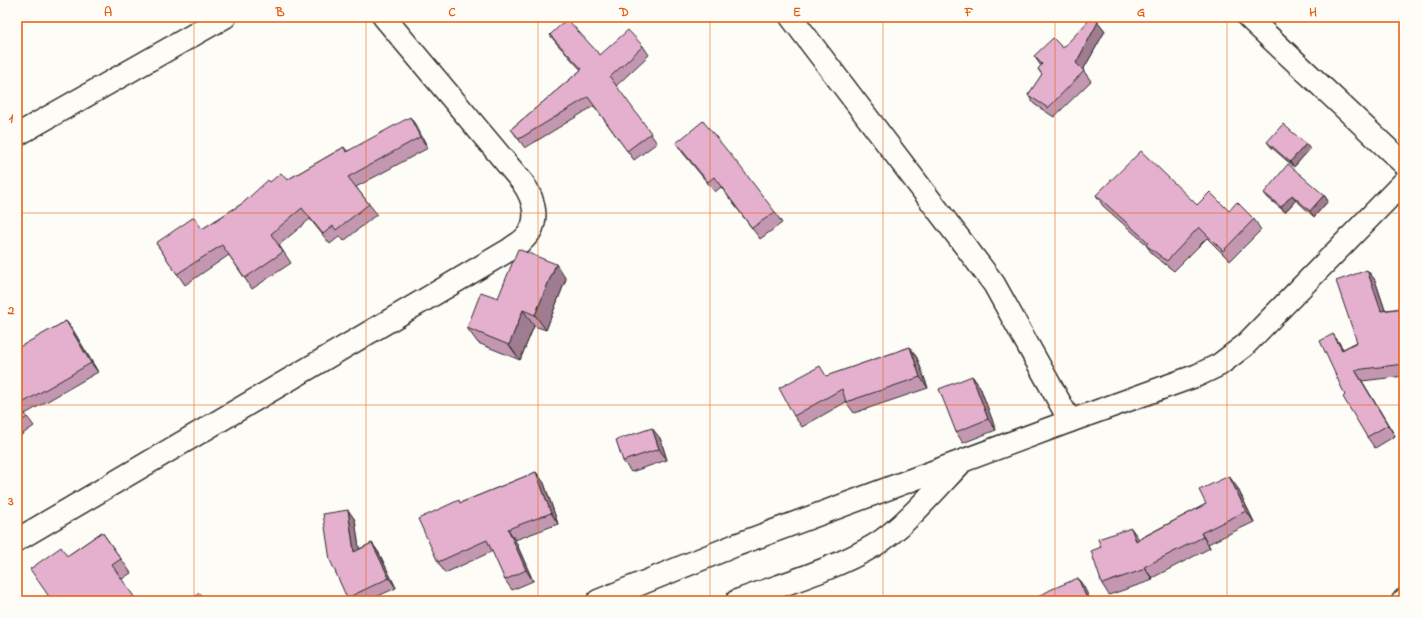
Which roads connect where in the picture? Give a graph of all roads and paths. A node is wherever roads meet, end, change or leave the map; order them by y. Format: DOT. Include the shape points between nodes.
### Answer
graph roads {
  1 [pos="224,17"];
  2 [pos="384,17"];
  3 [pos="791,17"];
  4 [pos="1248,17"];
  5 [pos="17,135"];
  6 [pos="1404,164"];
  7 [pos="1404,182"];
  8 [pos="1070,421"];
  9 [pos="964,460"];
  10 [pos="17,540"];
  11 [pos="598,601"];
  12 [pos="737,601"];
  1 -- 5 [label="street"];
  2 -- 10 [label="street" via="529,192 535,211 533,224 525,238 509,250"];
  3 -- 8 [label="street" via="994,284"];
  4 -- 6 [label="street"];
  7 -- 8 [label="street" via="1244,346 1219,365"];
  8 -- 9 [label="street"];
  9 -- 11 [label="street" via="736,545"];
  9 -- 12 [label="street" via="904,521 876,544 841,562"];
}
